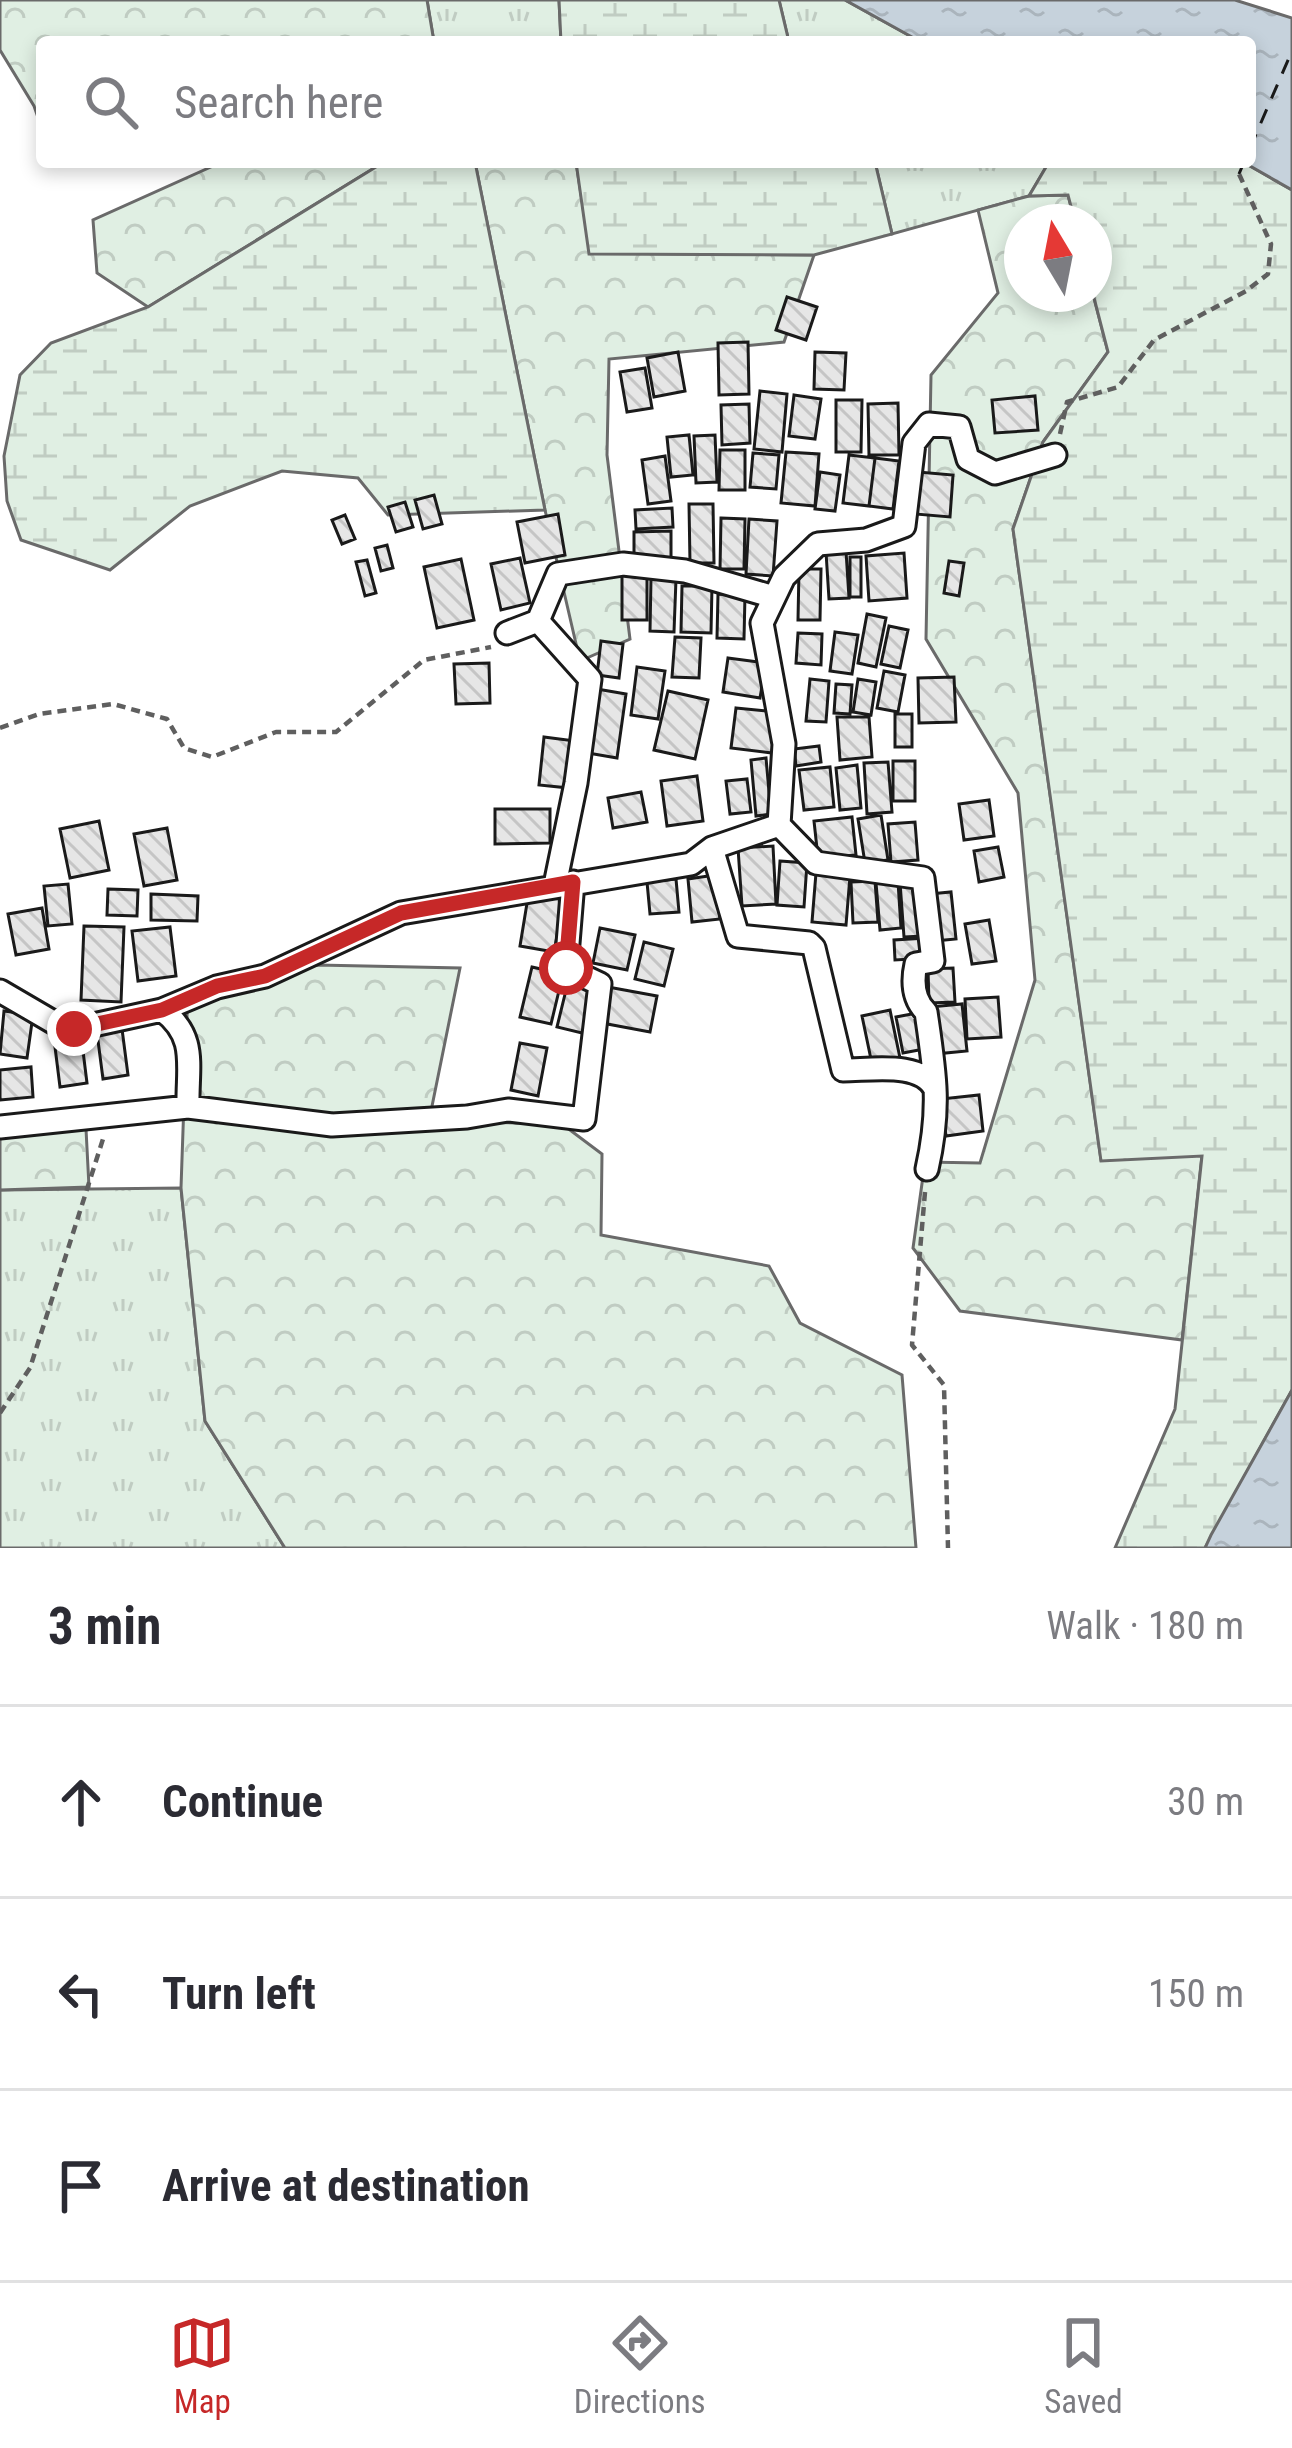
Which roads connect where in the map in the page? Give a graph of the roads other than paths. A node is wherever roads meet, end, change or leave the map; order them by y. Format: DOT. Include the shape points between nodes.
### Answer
graph roads {
  1 [pos="1055,455"];
  2 [pos="774,597"];
  3 [pos="538,621"];
  4 [pos="507,633"];
  5 [pos="779,825"];
  6 [pos="712,848"];
  7 [pos="564,884"];
  8 [pos="0,991"];
  9 [pos="162,1010"];
  10 [pos="938,1095"];
  11 [pos="188,1107"];
  12 [pos="0,1127"];
  13 [pos="927,1168"];
  1 -- 2 [label="street" via="995,473 968,459 959,427 929,424 914,443 904,526 818,544"];
  2 -- 3 [label="street" via="685,571 623,564 558,574"];
  2 -- 5 [label="street" via="762,623 784,744"];
  3 -- 4 [label="street"];
  3 -- 7 [label="street" via="590,679"];
  5 -- 6 [label="street"];
  5 -- 10 [label="street" via="816,863 923,878 933,961 916,964 913,977"];
  6 -- 7 [label="street" via="691,864"];
  6 -- 10 [label="street" via="738,936 814,947 843,1070 918,1072"];
  7 -- 9 [label="street" via="401,913 265,976"];
  7 -- 11 [label="street" via="566,968 601,984 584,1119 508,1110 332,1125"];
  8 -- 9 [label="street" via="74,1029"];
  9 -- 11 [label="street" via="187,1035"];
  10 -- 13 [label="street"];
  11 -- 12 [label="street"];
}
